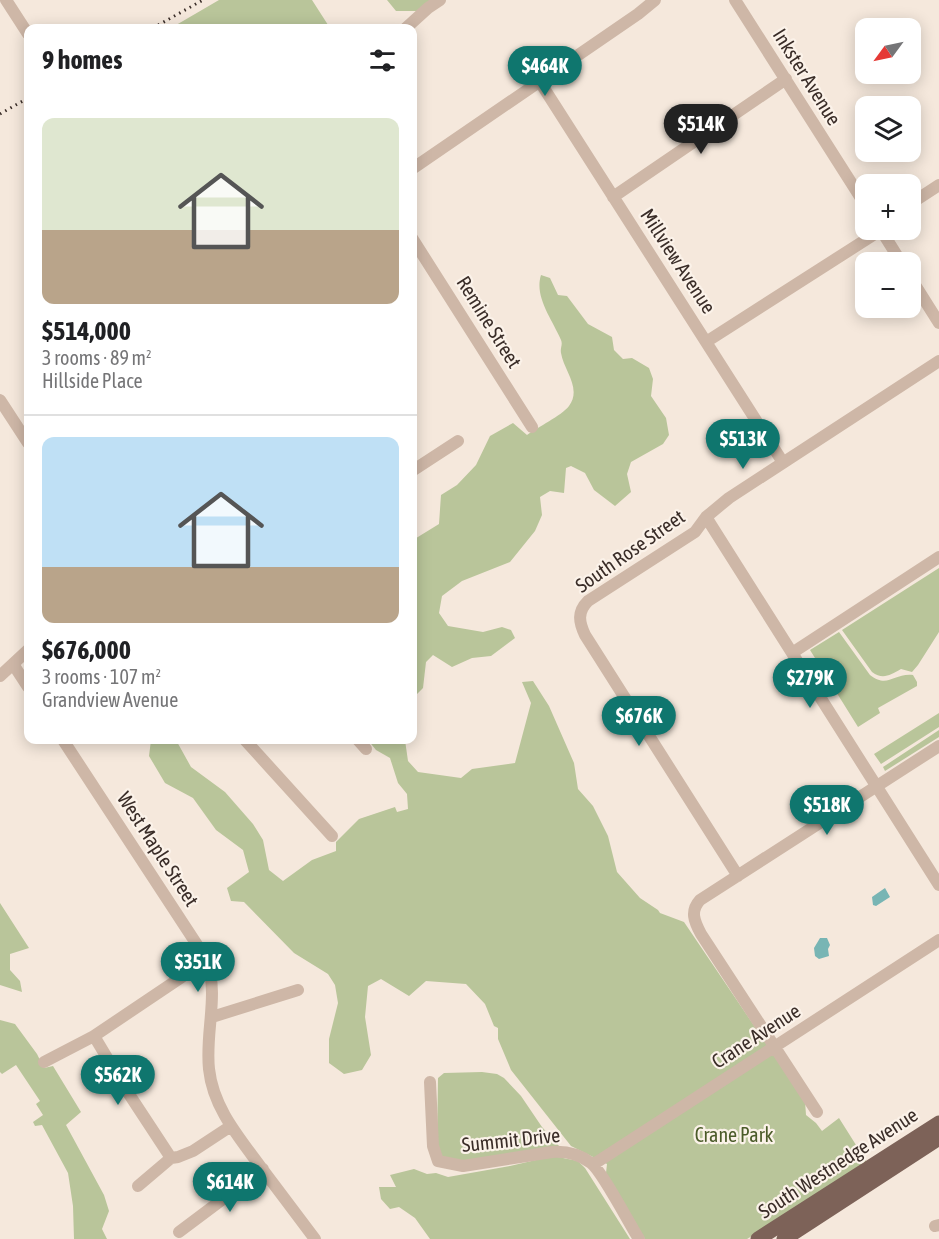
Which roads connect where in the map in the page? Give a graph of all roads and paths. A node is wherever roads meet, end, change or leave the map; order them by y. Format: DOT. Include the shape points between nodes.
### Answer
graph roads {
  1 [pos="6,0"];
  2 [pos="440,0"];
  3 [pos="655,0"];
  4 [pos="735,0"];
  5 [pos="410,24"];
  6 [pos="24,28"];
  7 [pos="786,79"];
  8 [pos="540,82"];
  9 [pos="417,166"];
  10 [pos="939,185"];
  11 [pos="855,189"];
  12 [pos="613,197"];
  13 [pos="921,197"];
  14 [pos="865,240"];
  15 [pos="417,246"];
  16 [pos="921,294"];
  17 [pos="939,322"];
  18 [pos="706,342"];
  19 [pos="939,362"];
  20 [pos="0,400"];
  21 [pos="532,427"];
  22 [pos="24,438"];
  23 [pos="458,441"];
  24 [pos="782,461"];
  25 [pos="417,468"];
  26 [pos="706,518"];
  27 [pos="939,557"];
  28 [pos="792,653"];
  29 [pos="24,654"];
  30 [pos="14,664"];
  31 [pos="0,676"];
  32 [pos="24,680"];
  33 [pos="66,744"];
  34 [pos="249,744"];
  35 [pos="939,746"];
  36 [pos="877,786"];
  37 [pos="332,836"];
  38 [pos="738,876"];
  39 [pos="939,885"];
  40 [pos="939,940"];
  41 [pos="207,960"];
  42 [pos="298,990"];
  43 [pos="212,1017"];
  44 [pos="94,1036"];
  45 [pos="776,1047"];
  46 [pos="44,1062"];
  47 [pos="430,1082"];
  48 [pos="817,1112"];
  49 [pos="939,1123"];
  50 [pos="231,1126"];
  51 [pos="939,1138"];
  52 [pos="171,1158"];
  53 [pos="594,1164"];
  54 [pos="263,1169"];
  55 [pos="138,1186"];
  56 [pos="179,1232"];
  57 [pos="315,1239"];
  58 [pos="639,1239"];
  59 [pos="758,1239"];
  60 [pos="784,1239"];
  1 -- 6 [label="street"];
  2 -- 5 [label="street"];
  3 -- 8 [label="street"];
  4 -- 7 [label="street, Inkster Avenue"];
  7 -- 11 [label="street, Inkster Avenue"];
  7 -- 12 [label="street"];
  8 -- 9 [label="street"];
  8 -- 12 [label="street, Millview Avenue"];
  10 -- 13 [label="street"];
  12 -- 18 [label="street, Millview Avenue"];
  14 -- 18 [label="street"];
  15 -- 21 [label="street, Remine Street"];
  16 -- 17 [label="street"];
  18 -- 24 [label="street, Millview Avenue"];
  19 -- 24 [label="street, South Rose Street"];
  20 -- 22 [label="street"];
  23 -- 25 [label="street"];
  24 -- 26 [label="street, South Rose Street"];
  26 -- 28 [label="street"];
  26 -- 38 [label="street, South Rose Street" via="695,532 588,601 581,610 580,624"];
  27 -- 28 [label="street"];
  28 -- 36 [label="street"];
  29 -- 30 [label="street"];
  30 -- 31 [label="street"];
  30 -- 32 [label="street"];
  33 -- 41 [label="street, West Maple Street"];
  34 -- 37 [label="street"];
  35 -- 36 [label="street"];
  36 -- 38 [label="street"];
  36 -- 39 [label="street"];
  38 -- 45 [label="street" via="700,900 694,910 695,922"];
  40 -- 45 [label="street, Crane Avenue"];
  41 -- 43 [label="street, West Maple Street" via="213,983"];
  41 -- 44 [label="street"];
  42 -- 43 [label="street"];
  43 -- 50 [label="street, West Maple Street" via="209,1069 216,1097"];
  44 -- 46 [label="street"];
  44 -- 52 [label="street"];
  45 -- 48 [label="street"];
  45 -- 53 [label="street, Crane Avenue"];
  47 -- 53 [label="street, Summit Drive" via="433,1146 438,1161 464,1166 564,1151"];
  49 -- 59 [label="main road, South Westnedge Avenue"];
  50 -- 52 [label="street" via="193,1151"];
  50 -- 54 [label="street, West Maple Street"];
  51 -- 60 [label="main road, South Westnedge Avenue"];
  52 -- 55 [label="street"];
  53 -- 58 [label="street"];
  54 -- 56 [label="street"];
  54 -- 57 [label="street, West Maple Street"];
}
